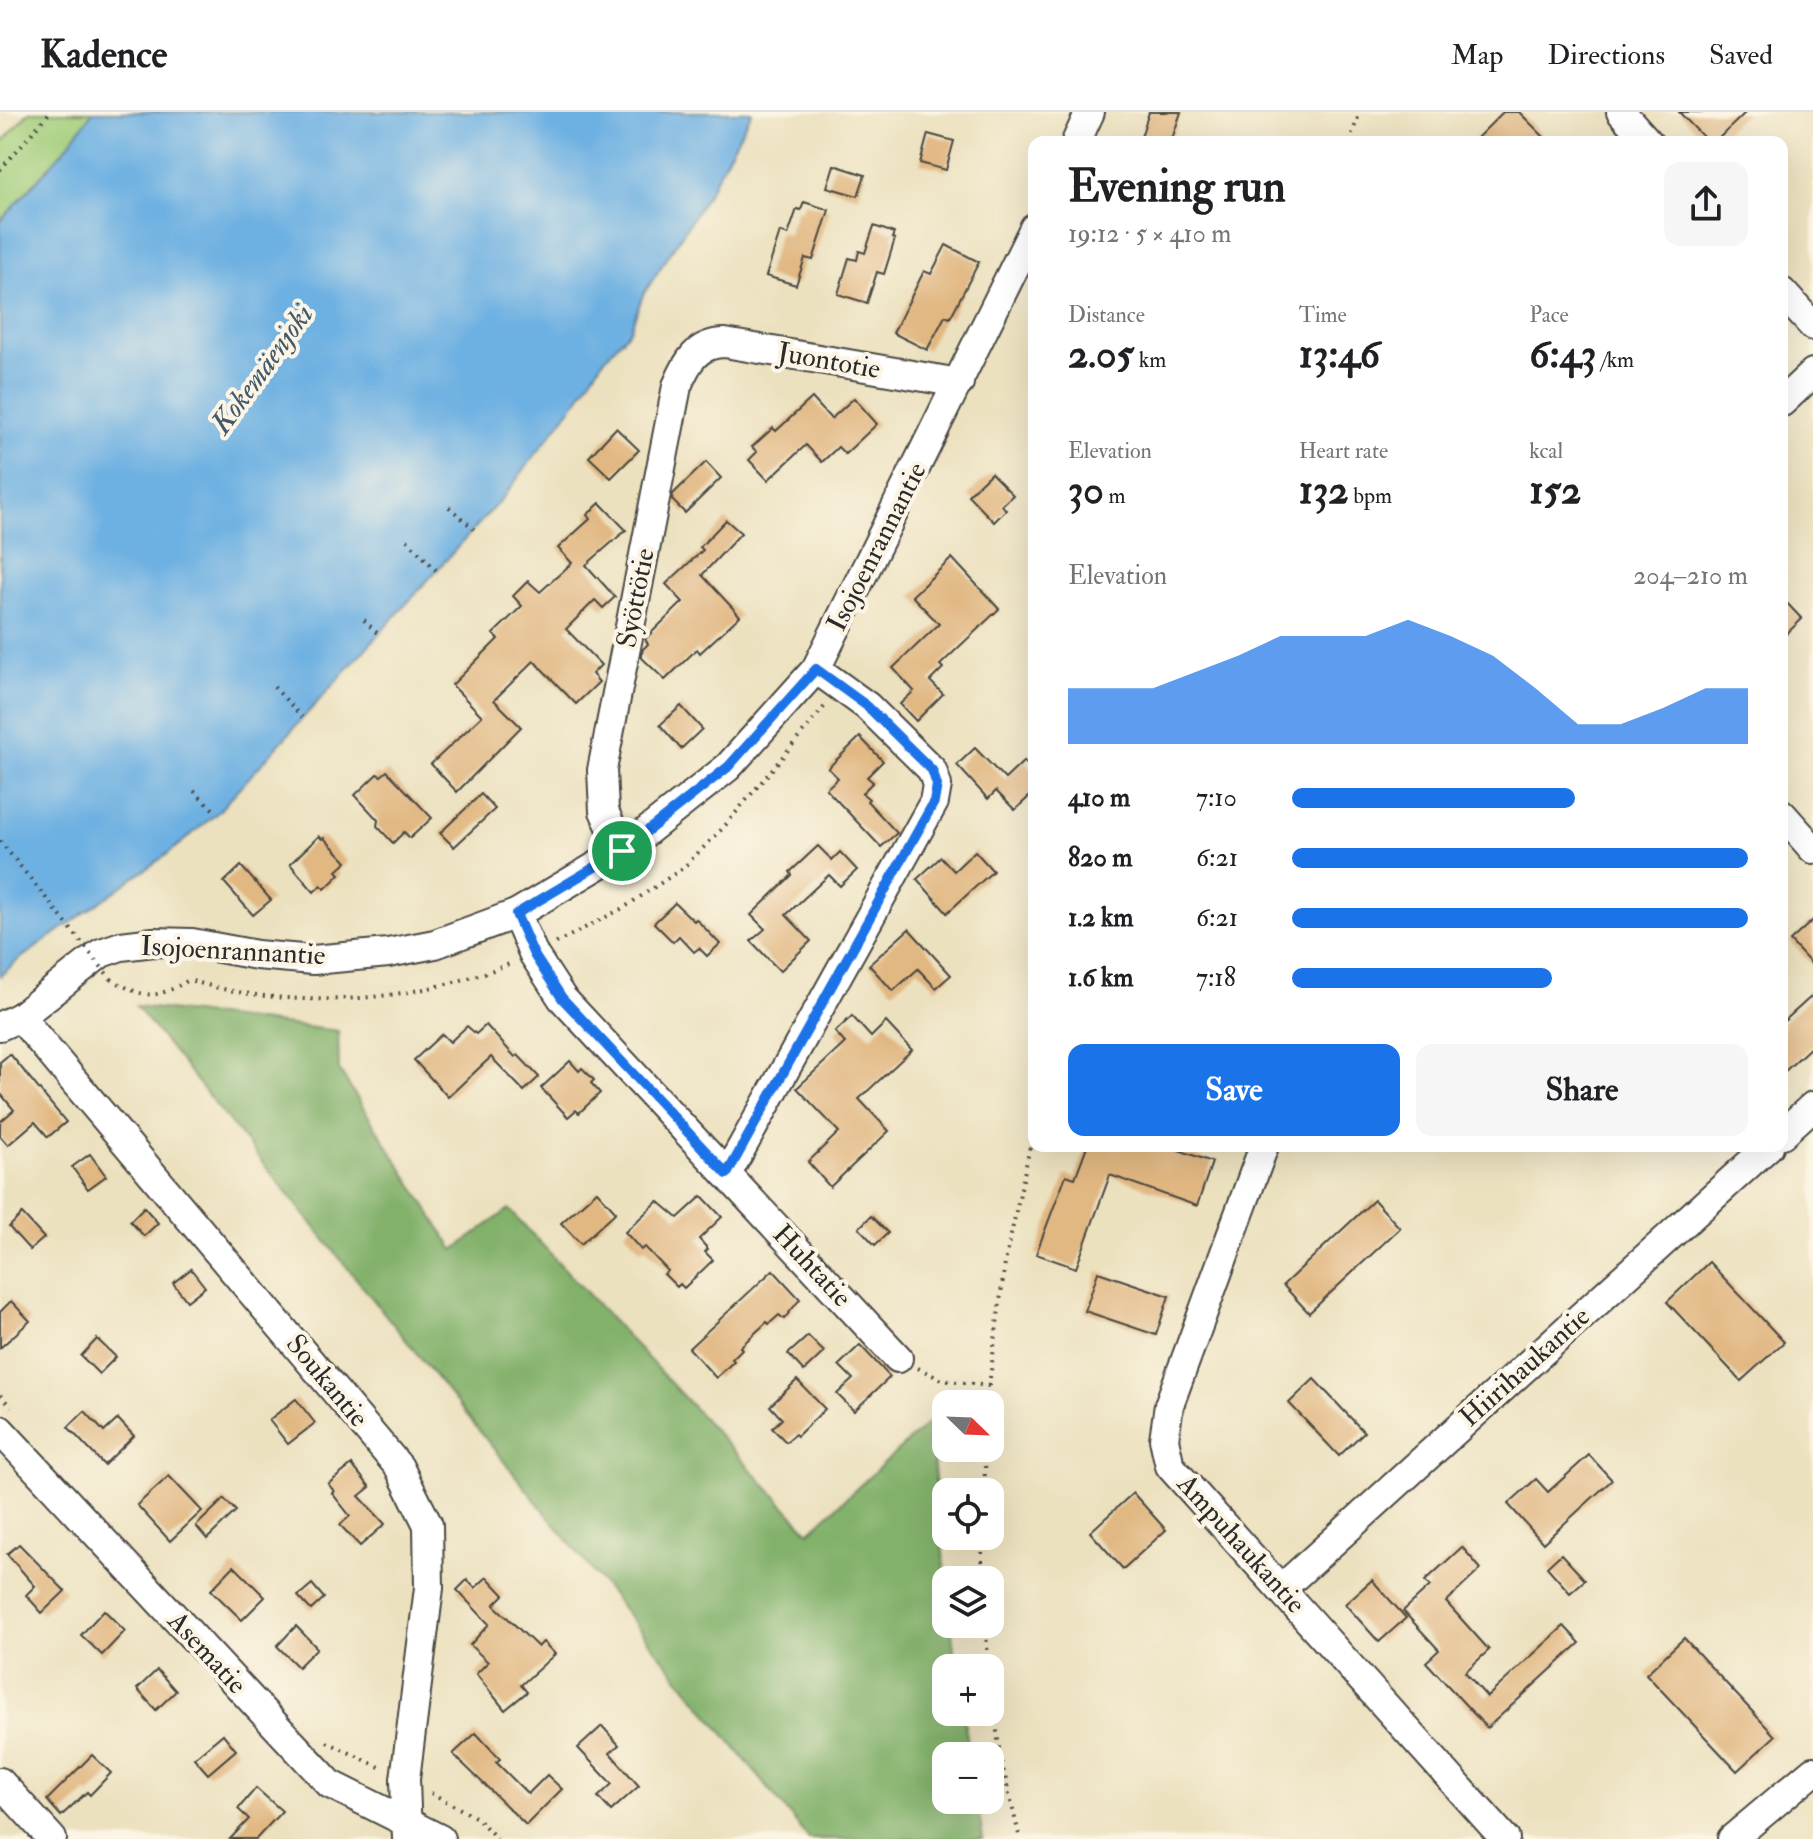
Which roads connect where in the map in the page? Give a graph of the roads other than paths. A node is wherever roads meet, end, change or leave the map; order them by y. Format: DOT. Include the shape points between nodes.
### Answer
graph roads {
  1 [pos="1090,112"];
  2 [pos="1621,112"];
  3 [pos="1079,136"];
  4 [pos="1643,136"];
  5 [pos="1028,240"];
  6 [pos="1788,299"];
  7 [pos="1813,326"];
  8 [pos="701,349"];
  9 [pos="1813,373"];
  10 [pos="959,383"];
  11 [pos="1788,396"];
  12 [pos="827,676"];
  13 [pos="1788,821"];
  14 [pos="1813,849"];
  15 [pos="622,851"];
  16 [pos="516,914"];
  17 [pos="10,1022"];
  18 [pos="1813,1106"];
  19 [pos="1788,1129"];
  20 [pos="1262,1152"];
  21 [pos="1762,1152"];
  22 [pos="727,1174"];
  23 [pos="898,1358"];
  24 [pos="11,1424"];
  25 [pos="1281,1589"];
  26 [pos="1813,1771"];
  27 [pos="0,1782"];
  28 [pos="406,1831"];
  29 [pos="52,1839"];
  30 [pos="440,1839"];
  31 [pos="1505,1839"];
  32 [pos="1732,1839"];
  1 -- 3 [label="street"];
  2 -- 4 [label="street"];
  5 -- 10 [label="street, Isojoenrannantie"];
  6 -- 7 [label="street"];
  8 -- 10 [label="street, Juontotie" via="725,343"];
  8 -- 15 [label="street, Syöttötie" via="686,363 677,386 602,770 604,811"];
  9 -- 11 [label="street"];
  10 -- 12 [label="street, Isojoenrannantie"];
  12 -- 15 [label="street, Isojoenrannantie" via="728,767"];
  12 -- 22 [label="street" via="867,706 932,770 937,785 934,802"];
  13 -- 14 [label="street"];
  15 -- 16 [label="street, Isojoenrannantie"];
  16 -- 17 [label="street, Isojoenrannantie" via="435,944 313,960 192,943 121,946 101,953"];
  16 -- 22 [label="street, Huhtatie" via="562,998"];
  17 -- 28 [label="street, Soukantie" via="399,1467 428,1525 429,1588 405,1779"];
  18 -- 19 [label="street"];
  20 -- 25 [label="street, Ampuhaukantie" via="1169,1405 1164,1439 1170,1466"];
  21 -- 25 [label="street, Hiirihaukantie"];
  22 -- 23 [label="street, Huhtatie"];
  24 -- 28 [label="street, Asematie" via="330,1784"];
  25 -- 31 [label="street, Ampuhaukantie"];
  26 -- 32 [label="street"];
  27 -- 29 [label="street"];
  28 -- 30 [label="street, Asematie"];
}
